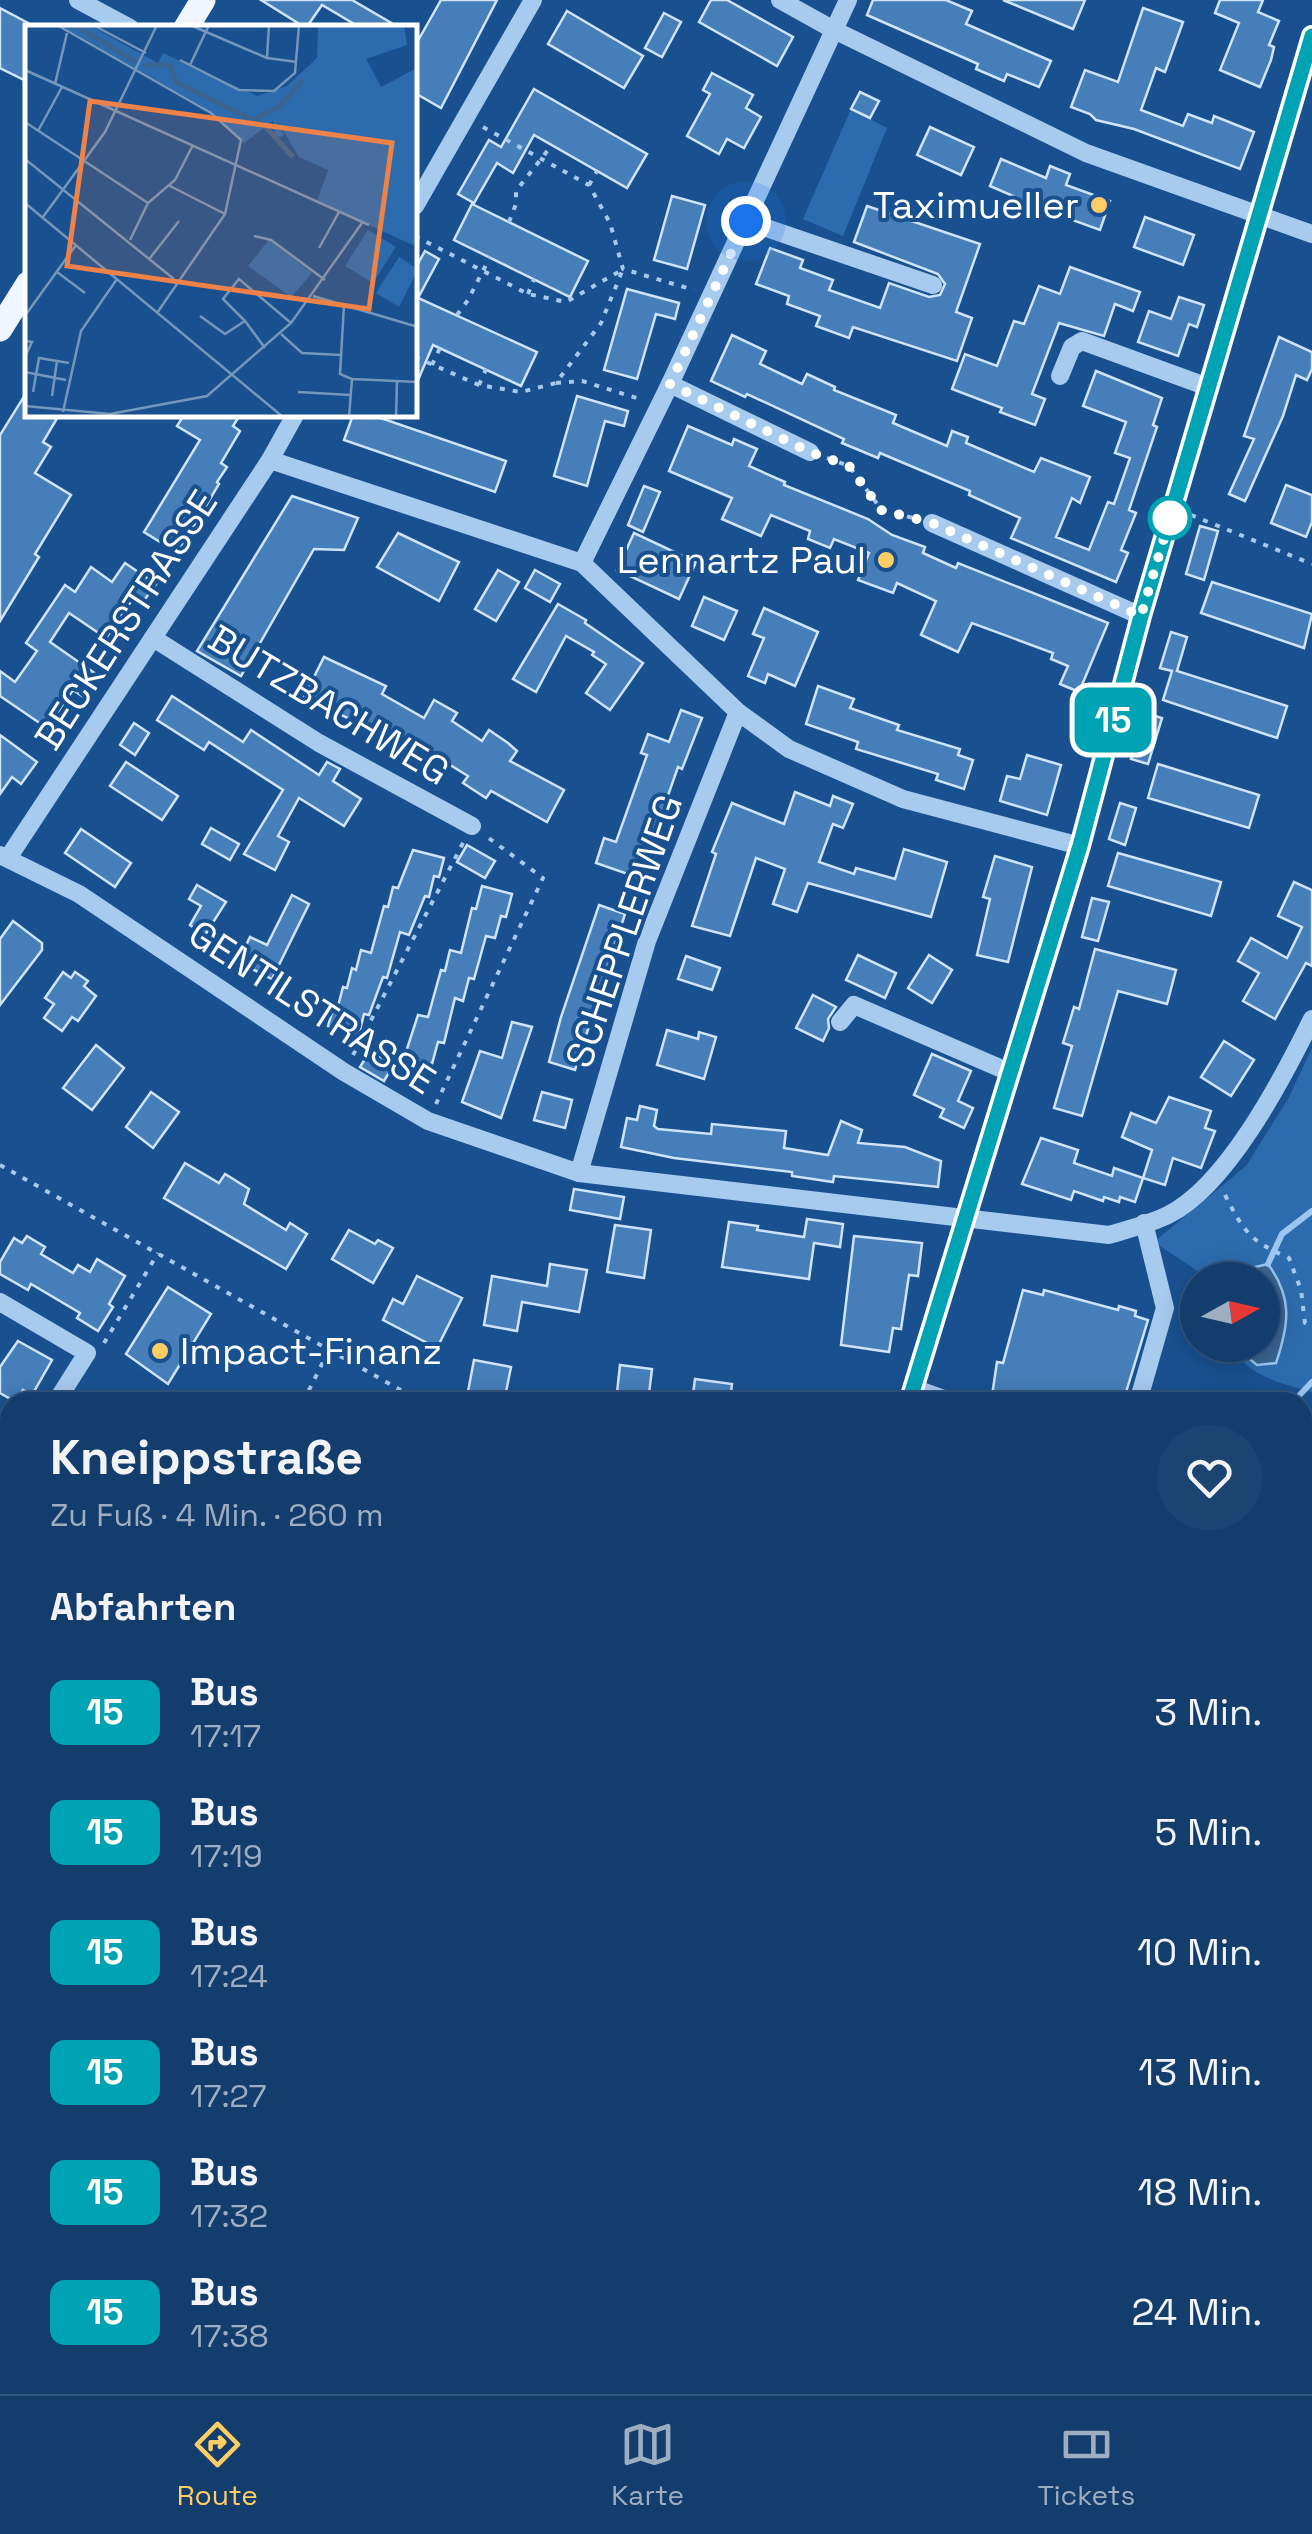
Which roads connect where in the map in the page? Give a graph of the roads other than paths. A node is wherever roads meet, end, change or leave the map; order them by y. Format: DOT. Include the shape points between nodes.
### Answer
graph roads {
  1 [pos="78,0"];
  2 [pos="203,0"];
  3 [pos="533,0"];
  4 [pos="780,0"];
  5 [pos="848,0"];
  6 [pos="124,25"];
  7 [pos="188,25"];
  8 [pos="834,30"];
  9 [pos="1312,36"];
  10 [pos="418,201"];
  11 [pos="1261,214"];
  12 [pos="746,221"];
  13 [pos="1312,234"];
  14 [pos="932,285"];
  15 [pos="25,289"];
  16 [pos="0,329"];
  17 [pos="1060,376"];
  18 [pos="670,384"];
  19 [pos="1208,387"];
  20 [pos="293,418"];
  21 [pos="810,452"];
  22 [pos="270,460"];
  23 [pos="932,523"];
  24 [pos="582,563"];
  25 [pos="1141,616"];
  26 [pos="153,638"];
  27 [pos="738,712"];
  28 [pos="472,826"];
  29 [pos="1080,846"];
  30 [pos="4,856"];
  31 [pos="1312,1020"];
  32 [pos="840,1022"];
  33 [pos="1009,1072"];
  34 [pos="579,1173"];
  35 [pos="964,1217"];
  36 [pos="1144,1224"];
  37 [pos="0,1302"];
  38 [pos="62,1392"];
  39 [pos="912,1392"];
  40 [pos="1141,1392"];
  1 -- 6 [label="street"];
  2 -- 7 [label="main road"];
  3 -- 10 [label="street"];
  4 -- 8 [label="street"];
  5 -- 8 [label="street"];
  8 -- 11 [label="street" via="1086,153"];
  8 -- 12 [label="street"];
  9 -- 11 [label="street"];
  11 -- 13 [label="street"];
  11 -- 19 [label="street"];
  12 -- 14 [label="street"];
  12 -- 18 [label="street"];
  15 -- 16 [label="main road"];
  17 -- 19 [label="street" via="1072,347 1082,342"];
  18 -- 21 [label="street"];
  18 -- 24 [label="street"];
  19 -- 25 [label="street"];
  20 -- 22 [label="street, BECKERSTRASSE"];
  22 -- 24 [label="street"];
  22 -- 26 [label="street, BECKERSTRASSE"];
  23 -- 25 [label="street"];
  24 -- 27 [label="street"];
  25 -- 29 [label="street"];
  26 -- 28 [label="street, BUTZBACHWEG" via="320,743"];
  26 -- 30 [label="street, BECKERSTRASSE"];
  27 -- 29 [label="street" via="789,749 903,799"];
  27 -- 34 [label="street, SCHEPPLERWEG" via="647,941"];
  29 -- 33 [label="street"];
  30 -- 34 [label="street, GENTILSTRASSE" via="78,894 428,1121"];
  31 -- 36 [label="street, GENTILSTRASSE" via="1282,1079 1216,1177 1170,1214"];
  32 -- 33 [label="street" via="854,1005"];
  33 -- 35 [label="street"];
  34 -- 35 [label="street, GENTILSTRASSE"];
  35 -- 36 [label="street, GENTILSTRASSE" via="1110,1236"];
  35 -- 39 [label="street"];
  36 -- 40 [label="street" via="1165,1308"];
  37 -- 38 [label="street" via="87,1353"];
}
